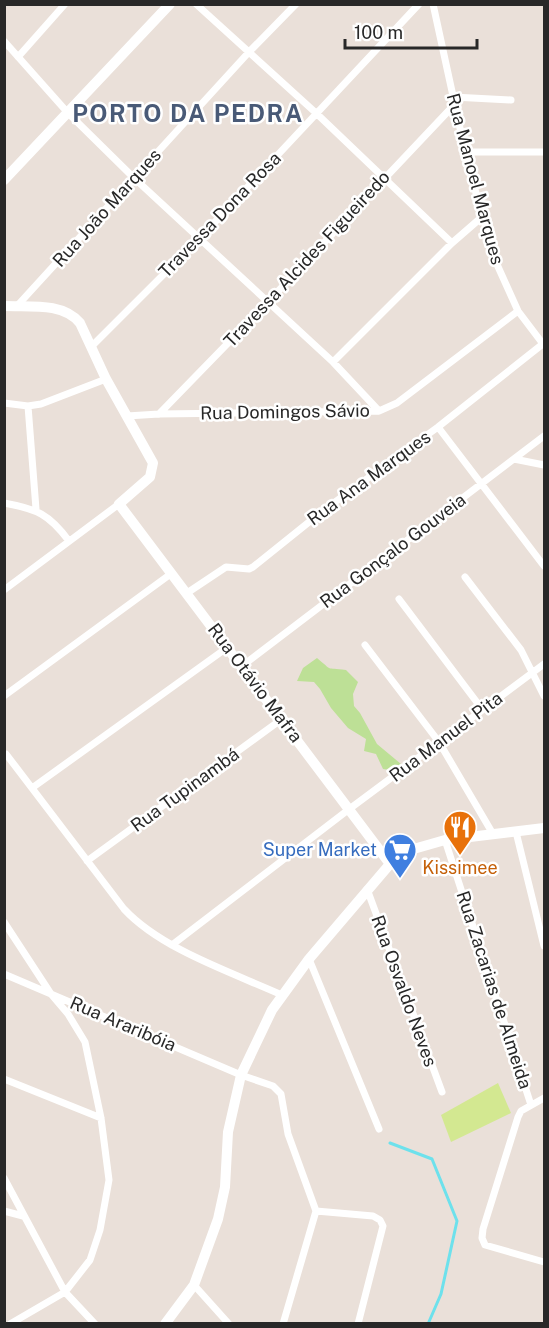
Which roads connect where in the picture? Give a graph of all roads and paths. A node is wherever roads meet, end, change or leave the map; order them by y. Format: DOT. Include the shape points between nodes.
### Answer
graph roads {
  1 [pos="65,4"];
  2 [pos="170,4"];
  3 [pos="196,4"];
  4 [pos="296,4"];
  5 [pos="420,4"];
  6 [pos="433,4"];
  7 [pos="4,42"];
  8 [pos="249,52"];
  9 [pos="18,57"];
  10 [pos="454,100"];
  11 [pos="511,100"];
  12 [pos="68,113"];
  13 [pos="316,113"];
  14 [pos="465,152"];
  15 [pos="544,152"];
  16 [pos="134,178"];
  17 [pos="384,178"];
  18 [pos="4,180"];
  19 [pos="483,216"];
  20 [pos="199,239"];
  21 [pos="452,243"];
  22 [pos="267,303"];
  23 [pos="4,306"];
  24 [pos="17,306"];
  25 [pos="518,311"];
  26 [pos="544,343"];
  27 [pos="92,346"];
  28 [pos="333,362"];
  29 [pos="106,379"];
  30 [pos="4,403"];
  31 [pos="28,406"];
  32 [pos="380,411"];
  33 [pos="159,414"];
  34 [pos="127,416"];
  35 [pos="438,427"];
  36 [pos="544,436"];
  37 [pos="514,459"];
  38 [pos="544,465"];
  39 [pos="483,484"];
  40 [pos="4,502"];
  41 [pos="118,504"];
  42 [pos="36,509"];
  43 [pos="69,541"];
  44 [pos="544,566"];
  45 [pos="172,573"];
  46 [pos="465,577"];
  47 [pos="4,590"];
  48 [pos="187,593"];
  49 [pos="399,598"];
  50 [pos="365,645"];
  51 [pos="228,647"];
  52 [pos="544,664"];
  53 [pos="242,666"];
  54 [pos="534,673"];
  55 [pos="4,696"];
  56 [pos="544,696"];
  57 [pos="482,709"];
  58 [pos="282,719"];
  59 [pos="439,742"];
  60 [pos="5,753"];
  61 [pos="32,788"];
  62 [pos="348,810"];
  63 [pos="544,828"];
  64 [pos="516,832"];
  65 [pos="493,834"];
  66 [pos="445,840"];
  67 [pos="87,861"];
  68 [pos="390,864"];
  69 [pos="367,890"];
  70 [pos="4,922"];
  71 [pos="172,945"];
  72 [pos="544,946"];
  73 [pos="309,959"];
  74 [pos="4,974"];
  75 [pos="51,994"];
  76 [pos="282,995"];
  77 [pos="241,1075"];
  78 [pos="4,1079"];
  79 [pos="442,1092"];
  80 [pos="544,1098"];
  81 [pos="531,1105"];
  82 [pos="101,1118"];
  83 [pos="379,1129"];
  84 [pos="4,1178"];
  85 [pos="4,1211"];
  86 [pos="316,1211"];
  87 [pos="23,1216"];
  88 [pos="544,1262"];
  89 [pos="194,1285"];
  90 [pos="65,1292"];
  91 [pos="10,1323"];
  92 [pos="95,1323"];
  93 [pos="165,1323"];
  94 [pos="229,1323"];
  95 [pos="283,1323"];
  96 [pos="358,1323"];
  1 -- 9 [label="street"];
  2 -- 12 [label="main road"];
  3 -- 8 [label="street"];
  4 -- 8 [label="street, Rua João Marques"];
  5 -- 13 [label="street, Travessa Dona Rosa"];
  6 -- 10 [label="street, Rua Manoel Marques"];
  7 -- 9 [label="street"];
  8 -- 13 [label="street"];
  8 -- 16 [label="street, Rua João Marques"];
  9 -- 12 [label="street"];
  10 -- 11 [label="street"];
  10 -- 14 [label="street, Rua Manoel Marques"];
  10 -- 17 [label="street, Travessa Alcides Figueiredo"];
  12 -- 16 [label="street"];
  12 -- 18 [label="main road"];
  13 -- 17 [label="street"];
  13 -- 20 [label="street, Travessa Dona Rosa"];
  14 -- 15 [label="street"];
  14 -- 19 [label="street, Rua Manoel Marques"];
  16 -- 20 [label="street"];
  16 -- 24 [label="street, Rua João Marques"];
  17 -- 21 [label="street"];
  17 -- 22 [label="street, Travessa Alcides Figueiredo"];
  19 -- 21 [label="street"];
  19 -- 25 [label="street, Rua Manoel Marques" via="501,277"];
  20 -- 22 [label="street"];
  20 -- 27 [label="street, Travessa Dona Rosa"];
  21 -- 28 [label="street"];
  22 -- 28 [label="street"];
  22 -- 33 [label="street, Travessa Alcides Figueiredo"];
  23 -- 24 [label="main road"];
  24 -- 27 [label="main road" via="52,308 74,315"];
  25 -- 26 [label="street, Rua Manoel Marques"];
  25 -- 32 [label="street, Rua Domingos Sávio" via="397,403"];
  26 -- 35 [label="street, Rua Ana Marques"];
  27 -- 29 [label="main road"];
  28 -- 32 [label="street"];
  29 -- 31 [label="street"];
  29 -- 34 [label="main road"];
  30 -- 31 [label="street"];
  31 -- 42 [label="street"];
  32 -- 33 [label="street, Rua Domingos Sávio"];
  33 -- 34 [label="street, Rua Domingos Sávio"];
  34 -- 41 [label="main road" via="153,463 150,477"];
  35 -- 39 [label="street"];
  35 -- 48 [label="street, Rua Ana Marques" via="253,567 226,567"];
  36 -- 37 [label="street, Rua Gonçalo Gouveia"];
  37 -- 38 [label="street"];
  37 -- 39 [label="street, Rua Gonçalo Gouveia"];
  39 -- 44 [label="street"];
  39 -- 53 [label="street, Rua Gonçalo Gouveia"];
  40 -- 42 [label="street"];
  41 -- 43 [label="street"];
  41 -- 45 [label="main road, Rua Otávio Mafra"];
  42 -- 43 [label="street" via="57,525"];
  43 -- 47 [label="street"];
  45 -- 48 [label="main road, Rua Otávio Mafra"];
  45 -- 55 [label="street"];
  46 -- 54 [label="street"];
  48 -- 51 [label="main road, Rua Otávio Mafra"];
  49 -- 57 [label="street"];
  50 -- 59 [label="street"];
  51 -- 53 [label="main road, Rua Otávio Mafra"];
  51 -- 61 [label="street"];
  52 -- 54 [label="street, Rua Manuel Pita"];
  53 -- 58 [label="main road, Rua Otávio Mafra"];
  54 -- 56 [label="street"];
  54 -- 57 [label="street, Rua Manuel Pita"];
  57 -- 59 [label="street, Rua Manuel Pita"];
  58 -- 62 [label="main road, Rua Otávio Mafra"];
  58 -- 67 [label="street, Rua Tupinambá"];
  59 -- 62 [label="street, Rua Manuel Pita"];
  59 -- 65 [label="street"];
  60 -- 61 [label="street"];
  61 -- 67 [label="street"];
  62 -- 68 [label="main road, Rua Otávio Mafra"];
  62 -- 71 [label="street, Rua Manuel Pita"];
  63 -- 64 [label="main road"];
  64 -- 65 [label="main road"];
  64 -- 72 [label="street"];
  65 -- 66 [label="main road"];
  66 -- 68 [label="main road" via="410,850"];
  66 -- 81 [label="street, Rua Zacarias de Almeida"];
  67 -- 71 [label="street" via="137,922"];
  68 -- 69 [label="main road"];
  69 -- 73 [label="main road"];
  69 -- 79 [label="street, Rua Osvaldo Neves"];
  70 -- 75 [label="street"];
  71 -- 76 [label="street"];
  73 -- 76 [label="main road"];
  73 -- 83 [label="street"];
  74 -- 75 [label="street, Rua Araribóia"];
  75 -- 77 [label="street, Rua Araribóia"];
  75 -- 82 [label="street" via="85,1042"];
  76 -- 77 [label="main road" via="260,1031"];
  77 -- 86 [label="street, Rua Araribóia" via="273,1086 281,1094 288,1134"];
  77 -- 89 [label="main road" via="228,1132 225,1187 218,1219"];
  78 -- 82 [label="street"];
  80 -- 81 [label="street"];
  81 -- 88 [label="street" via="518,1117 482,1238 485,1245"];
  82 -- 90 [label="street" via="109,1180 100,1230 90,1260"];
  84 -- 87 [label="street"];
  85 -- 87 [label="street"];
  86 -- 95 [label="street"];
  86 -- 96 [label="street" via="373,1216 383,1226"];
  87 -- 90 [label="street"];
  89 -- 93 [label="main road"];
  89 -- 94 [label="street"];
  90 -- 91 [label="street"];
  90 -- 92 [label="street"];
}
